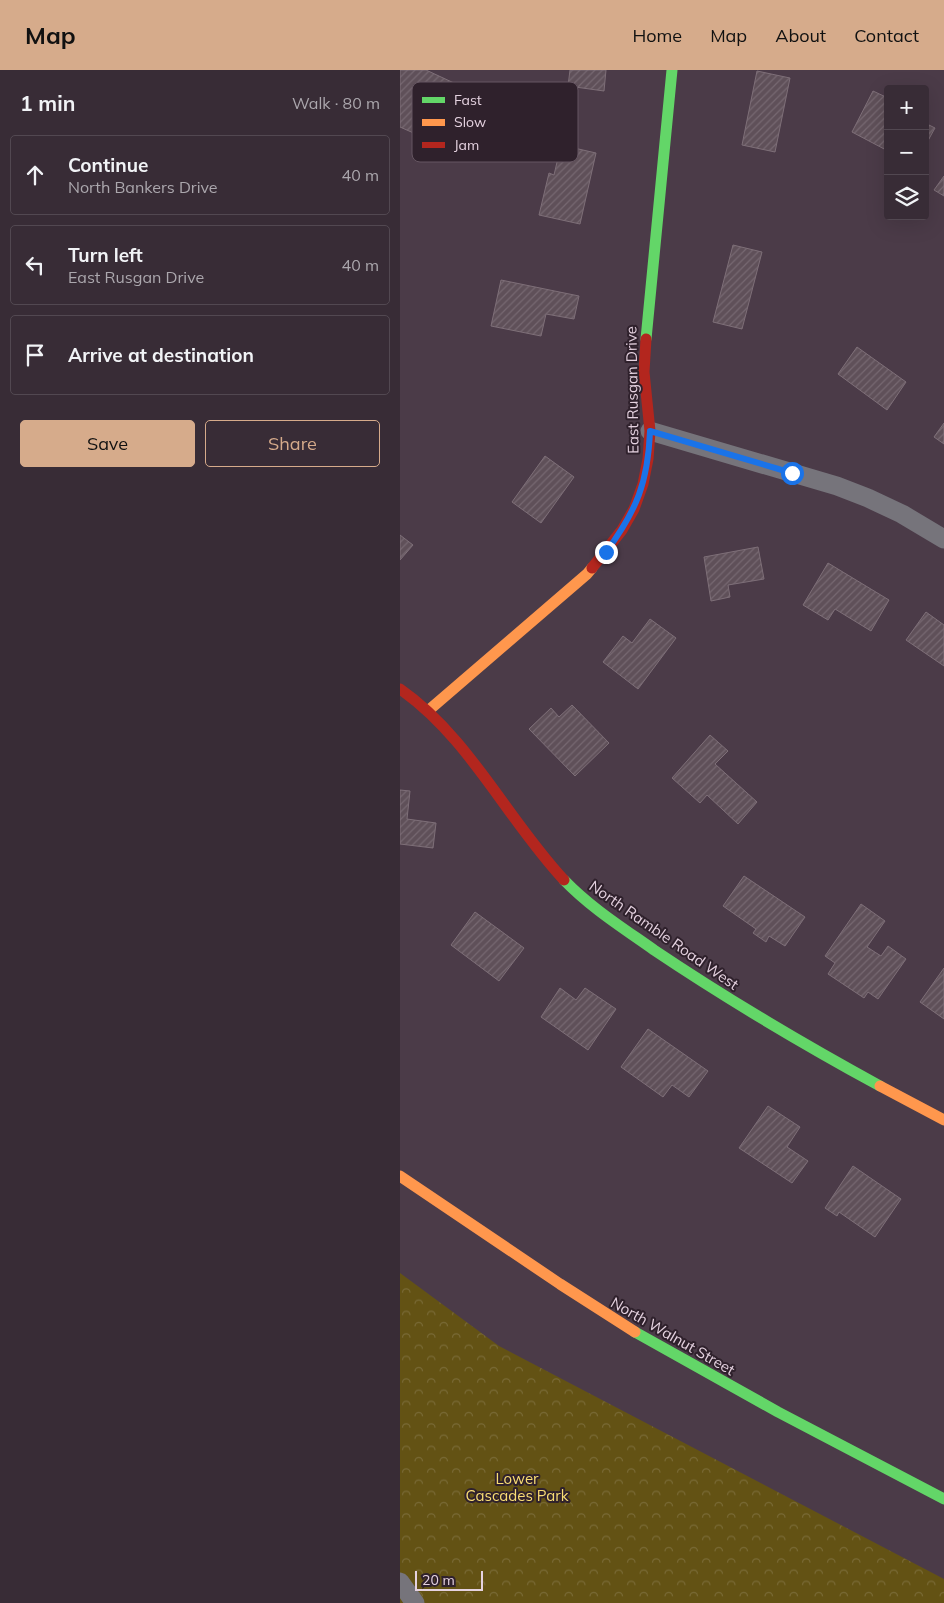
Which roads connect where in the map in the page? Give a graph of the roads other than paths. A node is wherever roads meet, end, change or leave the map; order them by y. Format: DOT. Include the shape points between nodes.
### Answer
graph roads {
  1 [pos="672,70"];
  2 [pos="650,431"];
  3 [pos="944,539"];
  4 [pos="400,689"];
  5 [pos="429,710"];
  6 [pos="944,1120"];
  7 [pos="400,1176"];
  8 [pos="944,1499"];
  9 [pos="400,1582"];
  10 [pos="415,1603"];
  1 -- 2 [label="street, East Rusgan Drive" via="647,314 644,372"];
  2 -- 3 [label="street" via="837,486 902,514"];
  2 -- 5 [label="street, East Rusgan Drive" via="643,484 630,516 606,552 567,592"];
  4 -- 5 [label="street, North Ramble Road West"];
  5 -- 6 [label="street, North Ramble Road West" via="462,749 535,849 581,898 720,994 833,1061"];
  7 -- 8 [label="street, North Walnut Street" via="630,1329 786,1418"];
  9 -- 10 [label="street"];
}
